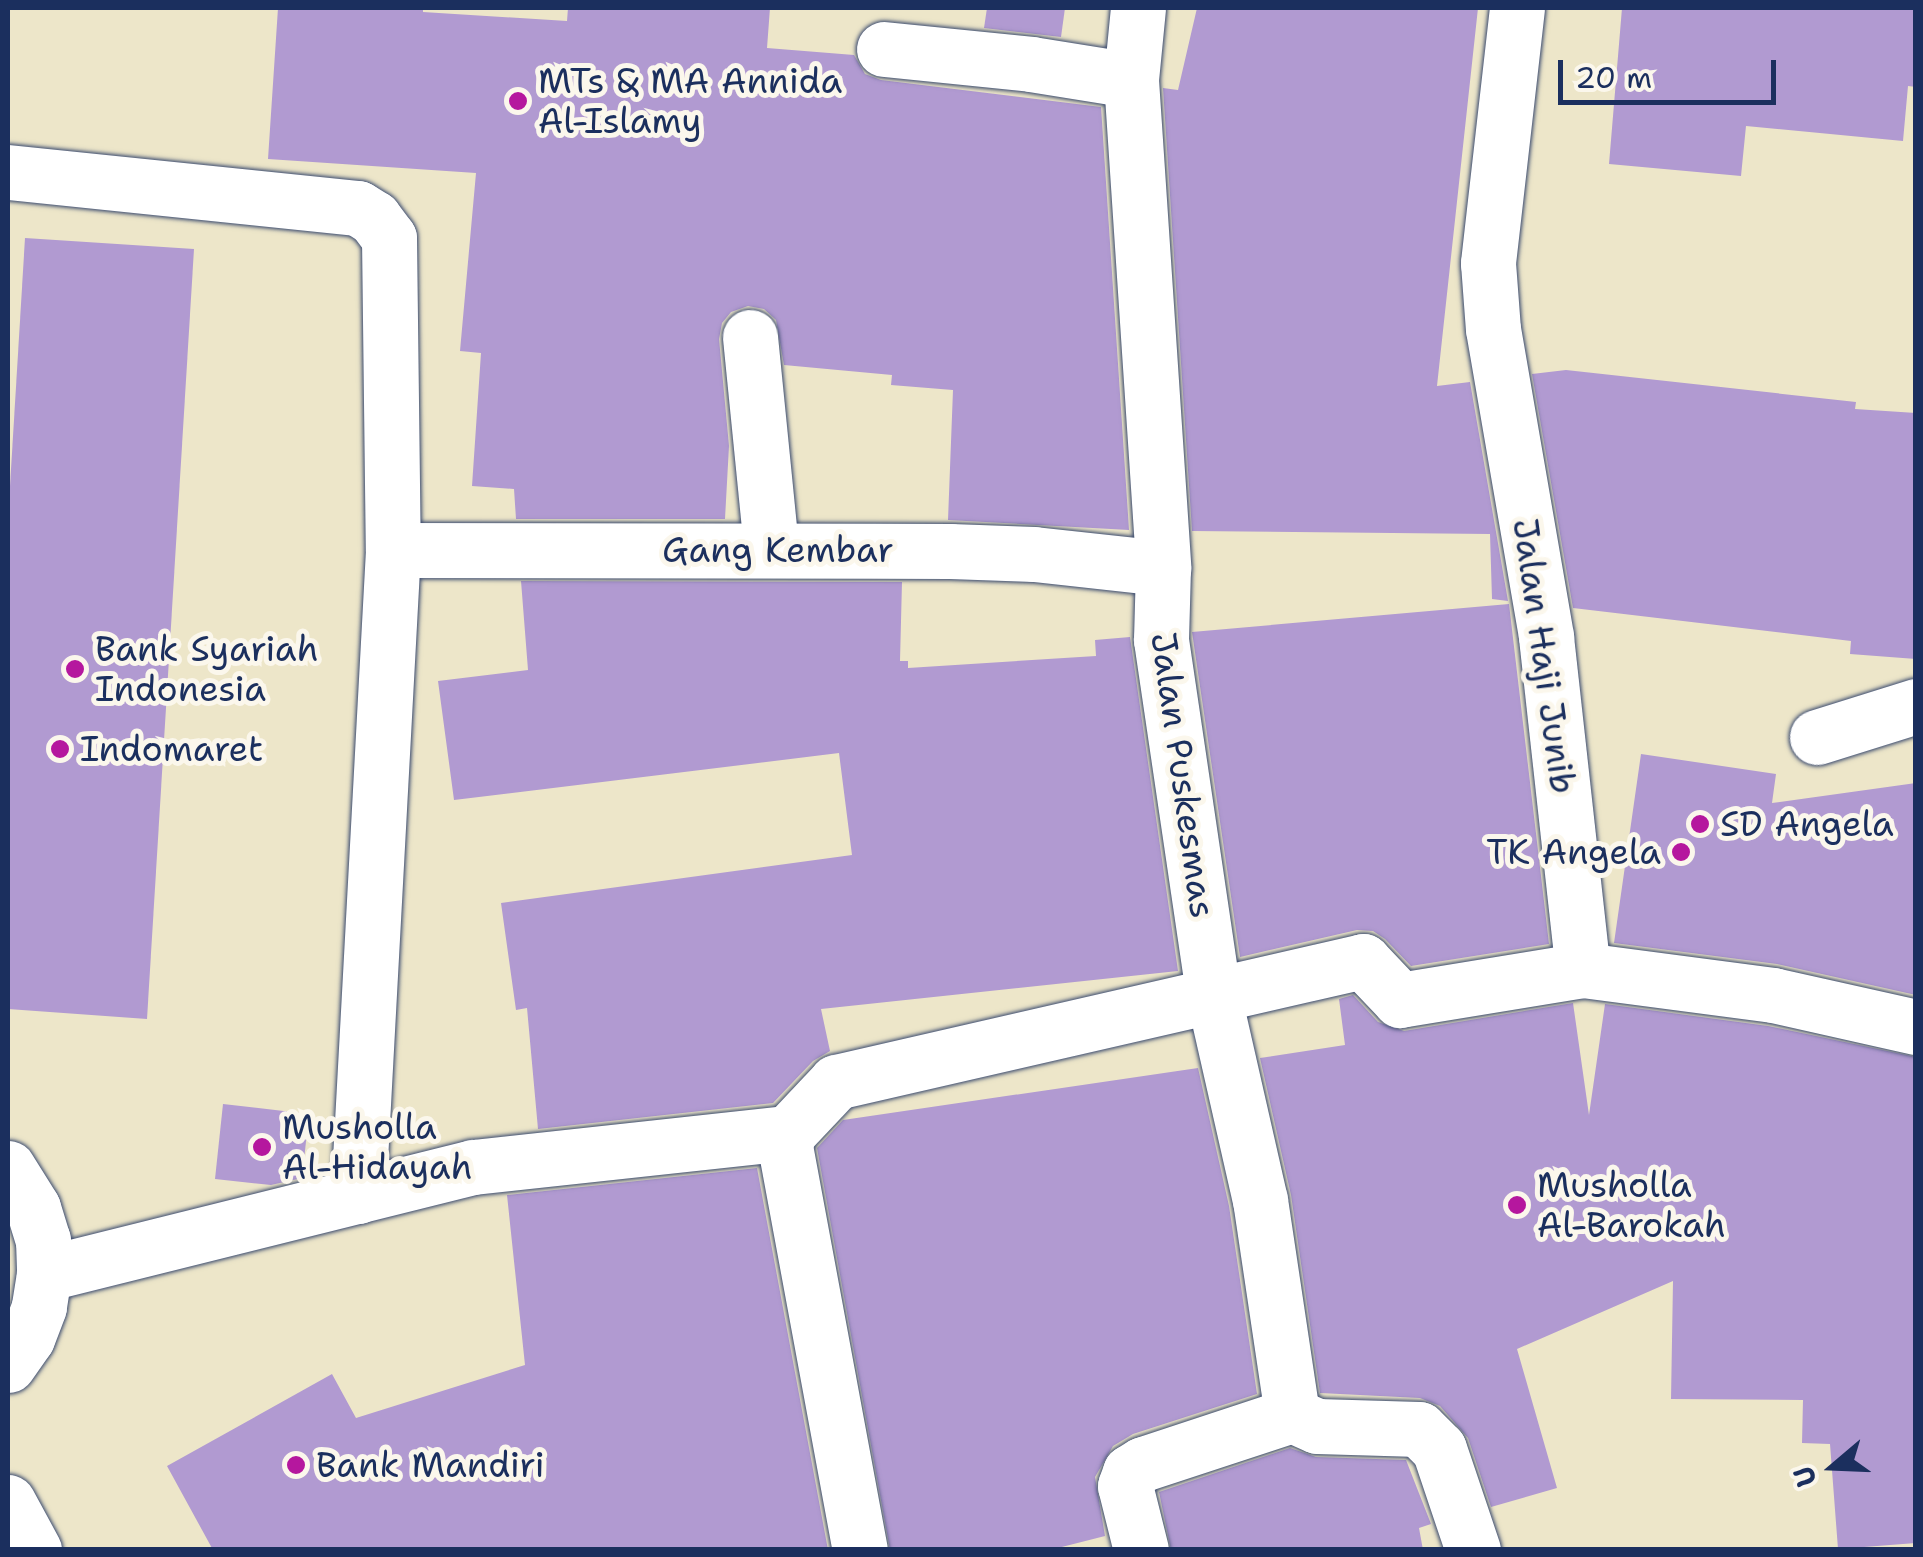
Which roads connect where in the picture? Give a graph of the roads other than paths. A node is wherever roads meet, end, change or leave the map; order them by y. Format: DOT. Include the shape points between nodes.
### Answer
graph roads {
  1 [pos="1138,8"];
  2 [pos="1517,8"];
  3 [pos="884,49"];
  4 [pos="1131,80"];
  5 [pos="8,172"];
  6 [pos="750,338"];
  7 [pos="770,549"];
  8 [pos="393,550"];
  9 [pos="1163,568"];
  10 [pos="1916,706"];
  11 [pos="1817,737"];
  12 [pos="1583,970"];
  13 [pos="1214,998"];
  14 [pos="1916,1027"];
  15 [pos="788,1133"];
  16 [pos="8,1168"];
  17 [pos="358,1196"];
  18 [pos="44,1274"];
  19 [pos="8,1365"];
  20 [pos="1292,1416"];
  21 [pos="8,1502"];
  22 [pos="34,1550"];
  23 [pos="860,1550"];
  24 [pos="1141,1550"];
  25 [pos="1473,1550"];
  1 -- 4 [label="street, Jalan Puskesmas"];
  2 -- 12 [label="street, Jalan Haji Junib" via="1489,280 1546,637"];
  3 -- 4 [label="street"];
  4 -- 9 [label="street, Jalan Puskesmas"];
  5 -- 8 [label="street" via="358,208 374,218 390,238"];
  6 -- 7 [label="street"];
  7 -- 8 [label="street, Gang Kembar"];
  7 -- 9 [label="street, Gang Kembar" via="1034,554"];
  8 -- 17 [label="street"];
  9 -- 13 [label="street, Jalan Puskesmas" via="1161,640"];
  10 -- 11 [label="street"];
  12 -- 13 [label="street" via="1400,1000 1363,960"];
  12 -- 14 [label="street" via="1773,995"];
  13 -- 15 [label="street" via="836,1082"];
  13 -- 20 [label="street, Jalan Puskesmas" via="1260,1200"];
  15 -- 17 [label="street" via="473,1166"];
  15 -- 23 [label="street" via="784,1146"];
  16 -- 18 [label="street" via="33,1208"];
  17 -- 18 [label="street"];
  18 -- 19 [label="street" via="40,1307"];
  20 -- 24 [label="street" via="1130,1472 1125,1486"];
  20 -- 25 [label="street" via="1318,1426 1419,1429 1440,1448"];
  21 -- 22 [label="street"];
}
